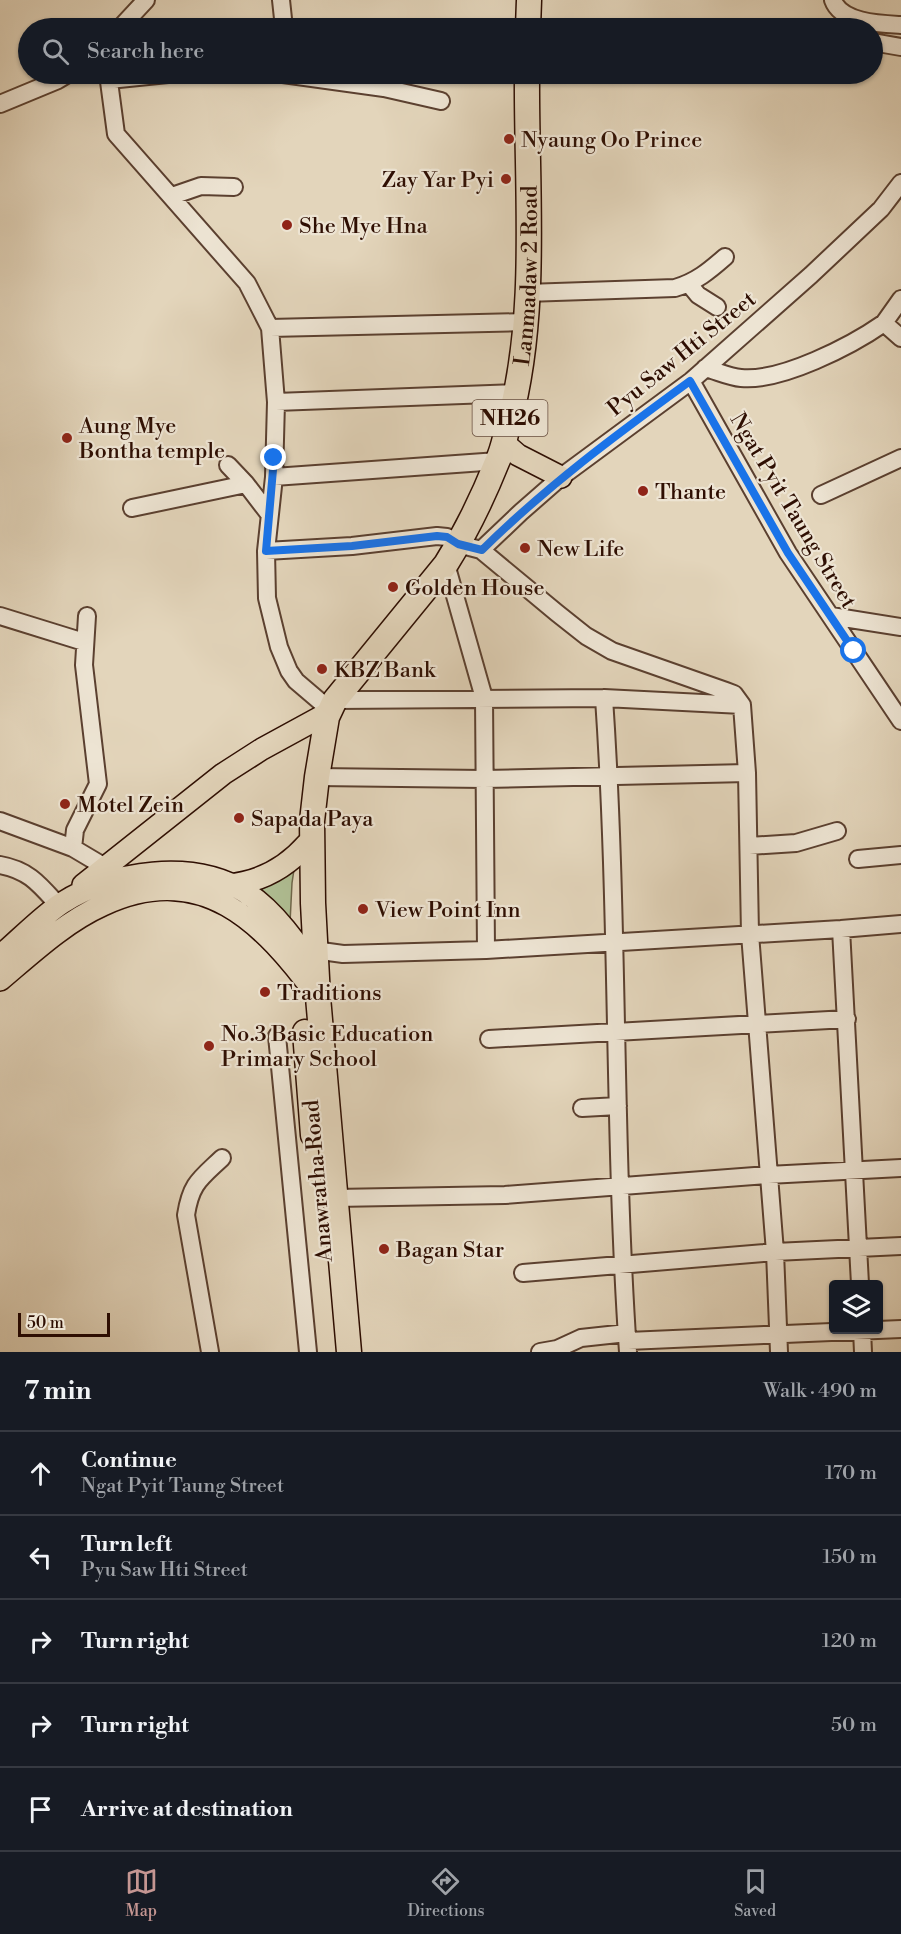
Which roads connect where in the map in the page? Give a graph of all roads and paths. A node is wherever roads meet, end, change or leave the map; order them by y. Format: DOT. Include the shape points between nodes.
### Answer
graph roads {
  1 [pos="146,0"];
  2 [pos="281,0"];
  3 [pos="529,0"];
  4 [pos="833,0"];
  5 [pos="129,18"];
  6 [pos="283,18"];
  7 [pos="528,18"];
  8 [pos="855,18"];
  9 [pos="883,24"];
  10 [pos="901,25"];
  11 [pos="883,44"];
  12 [pos="901,47"];
  13 [pos="45,84"];
  14 [pos="109,84"];
  15 [pos="355,84"];
  16 [pos="527,84"];
  17 [pos="1,98"];
  18 [pos="441,101"];
  19 [pos="234,187"];
  20 [pos="899,192"];
  21 [pos="172,196"];
  22 [pos="725,257"];
  23 [pos="689,284"];
  24 [pos="526,293"];
  25 [pos="901,299"];
  26 [pos="717,307"];
  27 [pos="526,322"];
  28 [pos="884,323"];
  29 [pos="270,328"];
  30 [pos="901,338"];
  31 [pos="705,368"];
  32 [pos="690,381"];
  33 [pos="516,393"];
  34 [pos="276,402"];
  35 [pos="501,452"];
  36 [pos="901,458"];
  37 [pos="228,465"];
  38 [pos="274,477"];
  39 [pos="561,477"];
  40 [pos="246,484"];
  41 [pos="822,495"];
  42 [pos="132,508"];
  43 [pos="269,514"];
  44 [pos="266,551"];
  45 [pos="462,552"];
  46 [pos="0,616"];
  47 [pos="87,616"];
  48 [pos="831,616"];
  49 [pos="901,627"];
  50 [pos="84,642"];
  51 [pos="484,698"];
  52 [pos="604,698"];
  53 [pos="742,705"];
  54 [pos="331,708"];
  55 [pos="901,721"];
  56 [pos="747,773"];
  57 [pos="610,775"];
  58 [pos="317,777"];
  59 [pos="484,779"];
  60 [pos="0,821"];
  61 [pos="837,831"];
  62 [pos="310,832"];
  63 [pos="749,846"];
  64 [pos="73,848"];
  65 [pos="901,855"];
  66 [pos="858,859"];
  67 [pos="0,865"];
  68 [pos="105,867"];
  69 [pos="232,884"];
  70 [pos="173,889"];
  71 [pos="60,904"];
  72 [pos="901,924"];
  73 [pos="841,929"];
  74 [pos="750,934"];
  75 [pos="616,942"];
  76 [pos="486,950"];
  77 [pos="0,956"];
  78 [pos="310,968"];
  79 [pos="0,980"];
  80 [pos="847,1019"];
  81 [pos="757,1025"];
  82 [pos="617,1033"];
  83 [pos="277,1036"];
  84 [pos="489,1039"];
  85 [pos="618,1106"];
  86 [pos="582,1108"];
  87 [pos="222,1158"];
  88 [pos="901,1168"];
  89 [pos="855,1172"];
  90 [pos="768,1175"];
  91 [pos="619,1186"];
  92 [pos="335,1198"];
  93 [pos="901,1246"];
  94 [pos="858,1248"];
  95 [pos="775,1252"];
  96 [pos="622,1265"];
  97 [pos="523,1273"];
  98 [pos="860,1280"];
  99 [pos="883,1329"];
  100 [pos="901,1329"];
  101 [pos="829,1332"];
  102 [pos="779,1334"];
  103 [pos="862,1334"];
  104 [pos="628,1342"];
  105 [pos="210,1352"];
  106 [pos="308,1352"];
  107 [pos="333,1352"];
  108 [pos="349,1352"];
  109 [pos="540,1352"];
  110 [pos="779,1352"];
  111 [pos="863,1352"];
  1 -- 5 [label="street"];
  2 -- 6 [label="street"];
  3 -- 7 [label="highway"];
  4 -- 8 [label="street" via="842,12"];
  9 -- 10 [label="street"];
  11 -- 12 [label="street"];
  13 -- 17 [label="street"];
  14 -- 21 [label="street" via="116,134"];
  15 -- 18 [label="street"];
  16 -- 24 [label="highway, Lanmadaw 2 Road / NH26"];
  19 -- 21 [label="street" via="201,186"];
  20 -- 31 [label="street, Pyu Saw Hti Street"];
  21 -- 29 [label="street" via="246,283"];
  22 -- 23 [label="street"];
  23 -- 24 [label="street" via="675,288"];
  23 -- 26 [label="street"];
  24 -- 27 [label="highway, Lanmadaw 2 Road / NH26"];
  25 -- 28 [label="street"];
  27 -- 29 [label="street"];
  27 -- 33 [label="highway, Lanmadaw 2 Road / NH26"];
  28 -- 30 [label="street"];
  28 -- 31 [label="street" via="828,355 770,377 738,378"];
  29 -- 34 [label="street"];
  31 -- 32 [label="street, Pyu Saw Hti Street"];
  32 -- 39 [label="street, Pyu Saw Hti Street"];
  32 -- 48 [label="street, Ngat Pyit Taung Street" via="788,553"];
  33 -- 34 [label="street"];
  33 -- 35 [label="highway, Lanmadaw 2 Road / NH26"];
  34 -- 38 [label="street"];
  35 -- 38 [label="street"];
  35 -- 39 [label="main road" via="518,455"];
  35 -- 45 [label="highway, Lanmadaw 2 Road / NH26"];
  36 -- 41 [label="street"];
  37 -- 40 [label="street"];
  38 -- 43 [label="street"];
  39 -- 45 [label="street, Pyu Saw Hti Street" via="520,512"];
  40 -- 42 [label="street"];
  40 -- 43 [label="street"];
  43 -- 44 [label="street"];
  44 -- 45 [label="street" via="437,536 447,537"];
  44 -- 54 [label="street" via="267,598 279,647 296,681"];
  45 -- 51 [label="street"];
  45 -- 53 [label="street" via="612,651 734,694"];
  45 -- 54 [label="highway, Lanmadaw 2 Road / NH26"];
  46 -- 50 [label="street"];
  47 -- 50 [label="street"];
  48 -- 49 [label="street"];
  48 -- 55 [label="street, Ngat Pyit Taung Street"];
  50 -- 64 [label="street" via="98,784 75,830"];
  51 -- 52 [label="street"];
  51 -- 54 [label="street"];
  51 -- 59 [label="street"];
  52 -- 53 [label="street"];
  52 -- 57 [label="street"];
  53 -- 56 [label="street"];
  54 -- 58 [label="highway, NH26"];
  54 -- 68 [label="main road" via="223,774"];
  56 -- 57 [label="street"];
  56 -- 63 [label="street"];
  57 -- 59 [label="street"];
  57 -- 75 [label="street"];
  58 -- 59 [label="street"];
  58 -- 62 [label="highway, NH26"];
  59 -- 76 [label="street"];
  60 -- 64 [label="street"];
  61 -- 63 [label="street" via="796,843"];
  62 -- 69 [label="main road" via="290,861 275,871 260,879"];
  62 -- 78 [label="highway, Anawratha Road / NH26"];
  63 -- 74 [label="street"];
  64 -- 68 [label="street"];
  65 -- 66 [label="street"];
  67 -- 71 [label="street" via="34,878"];
  68 -- 71 [label="main road"];
  69 -- 70 [label="main road"];
  69 -- 71 [label="main road" via="193,874 159,872 110,882"];
  69 -- 78 [label="main road" via="263,906"];
  70 -- 78 [label="main road" via="191,891 228,905"];
  70 -- 79 [label="main road" via="126,896 102,905 69,925"];
  71 -- 77 [label="main road"];
  72 -- 73 [label="street"];
  73 -- 74 [label="street"];
  73 -- 80 [label="street"];
  74 -- 75 [label="street"];
  74 -- 81 [label="street"];
  75 -- 76 [label="street"];
  75 -- 82 [label="street"];
  76 -- 78 [label="street" via="343,954"];
  78 -- 92 [label="highway, Anawratha Road / NH26"];
  78 -- 107 [label="highway, Anawratha Road / NH26" via="308,1082"];
  80 -- 81 [label="street"];
  80 -- 89 [label="street"];
  81 -- 82 [label="street"];
  81 -- 90 [label="street"];
  82 -- 84 [label="street"];
  82 -- 85 [label="street"];
  83 -- 106 [label="street"];
  85 -- 86 [label="street"];
  85 -- 91 [label="street"];
  87 -- 105 [label="street" via="198,1181 189,1196 186,1215"];
  88 -- 89 [label="street"];
  89 -- 90 [label="street"];
  89 -- 94 [label="street"];
  90 -- 91 [label="street"];
  90 -- 95 [label="street"];
  91 -- 92 [label="street" via="505,1194"];
  91 -- 96 [label="street"];
  92 -- 108 [label="highway, Anawratha Road / NH26"];
  93 -- 94 [label="street"];
  94 -- 95 [label="street"];
  94 -- 98 [label="street"];
  95 -- 96 [label="street"];
  95 -- 102 [label="street"];
  96 -- 97 [label="street"];
  96 -- 104 [label="street"];
  99 -- 100 [label="street"];
  101 -- 102 [label="street"];
  102 -- 104 [label="street"];
  102 -- 110 [label="street"];
  103 -- 111 [label="street"];
  104 -- 109 [label="street" via="588,1336"];
}
